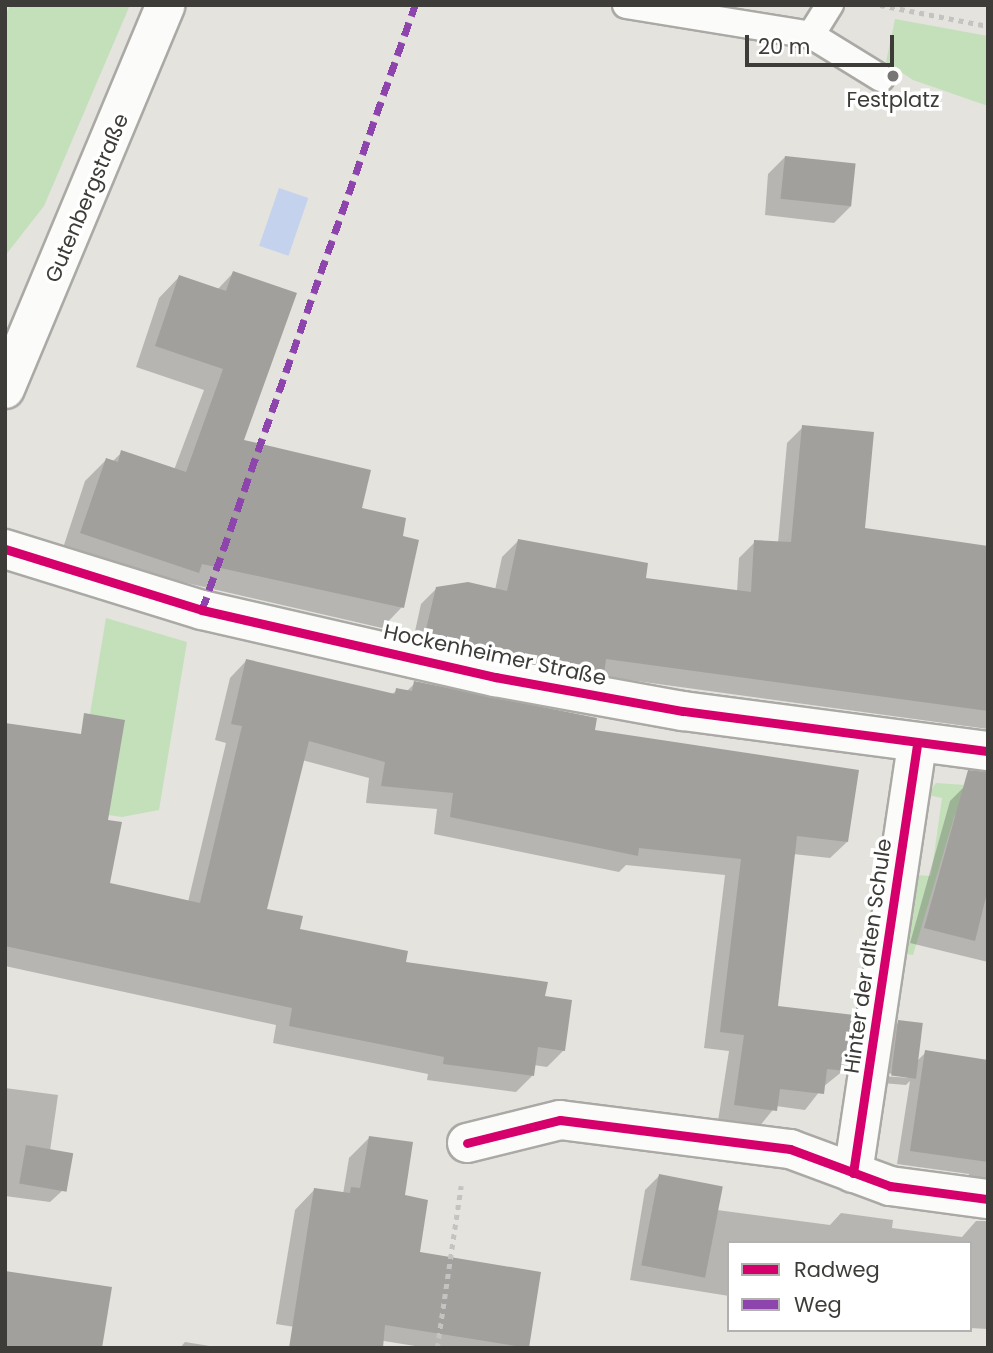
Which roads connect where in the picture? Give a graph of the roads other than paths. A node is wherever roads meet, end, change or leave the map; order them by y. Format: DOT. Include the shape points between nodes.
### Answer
graph roads {
  1 [pos="166,5"];
  2 [pos="626,5"];
  3 [pos="830,5"];
  4 [pos="811,35"];
  5 [pos="881,78"];
  6 [pos="5,389"];
  7 [pos="5,549"];
  8 [pos="917,744"];
  9 [pos="988,751"];
  10 [pos="467,1143"];
  11 [pos="853,1173"];
  12 [pos="988,1199"];
  1 -- 6 [label="street, Gutenbergstraße"];
  2 -- 4 [label="lane"];
  3 -- 4 [label="lane"];
  4 -- 5 [label="lane"];
  7 -- 8 [label="street, Hockenheimer Straße" via="211,612 495,677 683,711"];
  8 -- 9 [label="street, Hockenheimer Straße"];
  8 -- 11 [label="street, Hinter der alten Schule"];
  10 -- 11 [label="street" via="560,1121 790,1149"];
  11 -- 12 [label="street" via="890,1186"];
}
